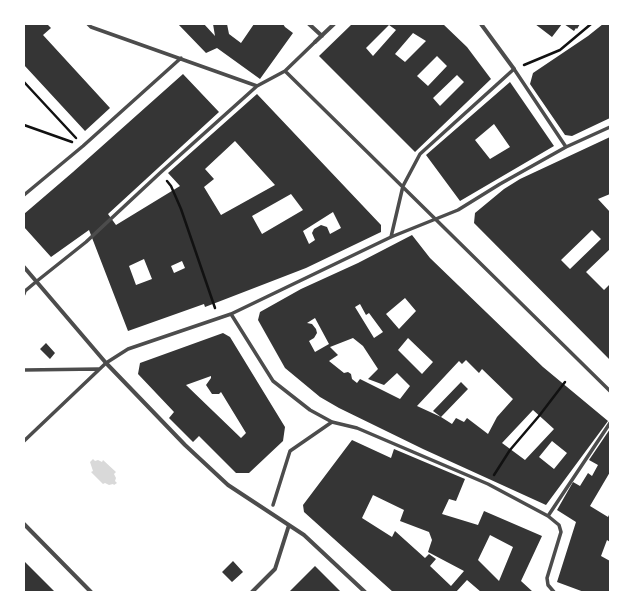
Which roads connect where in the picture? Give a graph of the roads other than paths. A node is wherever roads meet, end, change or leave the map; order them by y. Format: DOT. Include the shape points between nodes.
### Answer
graph roads {
  1 [pos="88,24"];
  2 [pos="309,24"];
  3 [pos="334,24"];
  4 [pos="481,24"];
  5 [pos="322,36"];
  6 [pos="315,42"];
  7 [pos="182,58"];
  8 [pos="514,70"];
  9 [pos="285,71"];
  10 [pos="257,86"];
  11 [pos="610,127"];
  12 [pos="566,147"];
  13 [pos="402,186"];
  14 [pos="24,195"];
  15 [pos="436,219"];
  16 [pos="391,237"];
  17 [pos="24,267"];
  18 [pos="37,281"];
  19 [pos="24,293"];
  20 [pos="231,314"];
  21 [pos="106,362"];
  22 [pos="100,368"];
  23 [pos="24,370"];
  24 [pos="610,391"];
  25 [pos="332,422"];
  26 [pos="610,423"];
  27 [pos="24,441"];
  28 [pos="273,505"];
  29 [pos="548,516"];
  30 [pos="24,524"];
  31 [pos="289,525"];
  32 [pos="90,592"];
  33 [pos="252,592"];
  34 [pos="364,592"];
  35 [pos="554,592"];
  1 -- 7 [label="street"];
  2 -- 5 [label="street"];
  3 -- 5 [label="street"];
  4 -- 8 [label="street"];
  5 -- 6 [label="street"];
  6 -- 9 [label="street"];
  7 -- 10 [label="street"];
  7 -- 14 [label="street"];
  8 -- 12 [label="street"];
  8 -- 13 [label="street" via="420,154"];
  9 -- 10 [label="street"];
  9 -- 13 [label="street"];
  10 -- 18 [label="street" via="86,242"];
  11 -- 12 [label="street"];
  12 -- 15 [label="street" via="458,210"];
  13 -- 15 [label="street"];
  13 -- 16 [label="street"];
  15 -- 16 [label="street"];
  15 -- 24 [label="street"];
  16 -- 20 [label="street"];
  17 -- 18 [label="street"];
  18 -- 19 [label="street"];
  18 -- 21 [label="street"];
  20 -- 21 [label="street" via="128,349"];
  20 -- 25 [label="street" via="272,381 310,410"];
  21 -- 22 [label="street"];
  21 -- 31 [label="street" via="228,485"];
  22 -- 23 [label="street"];
  22 -- 27 [label="street"];
  25 -- 28 [label="street" via="290,451"];
  25 -- 29 [label="street" via="357,428 488,484"];
  26 -- 29 [label="street"];
  29 -- 35 [label="street" via="559,525 561,532 547,578 548,585"];
  30 -- 32 [label="street"];
  31 -- 33 [label="street" via="274,569"];
  31 -- 34 [label="street" via="304,534"];
}
